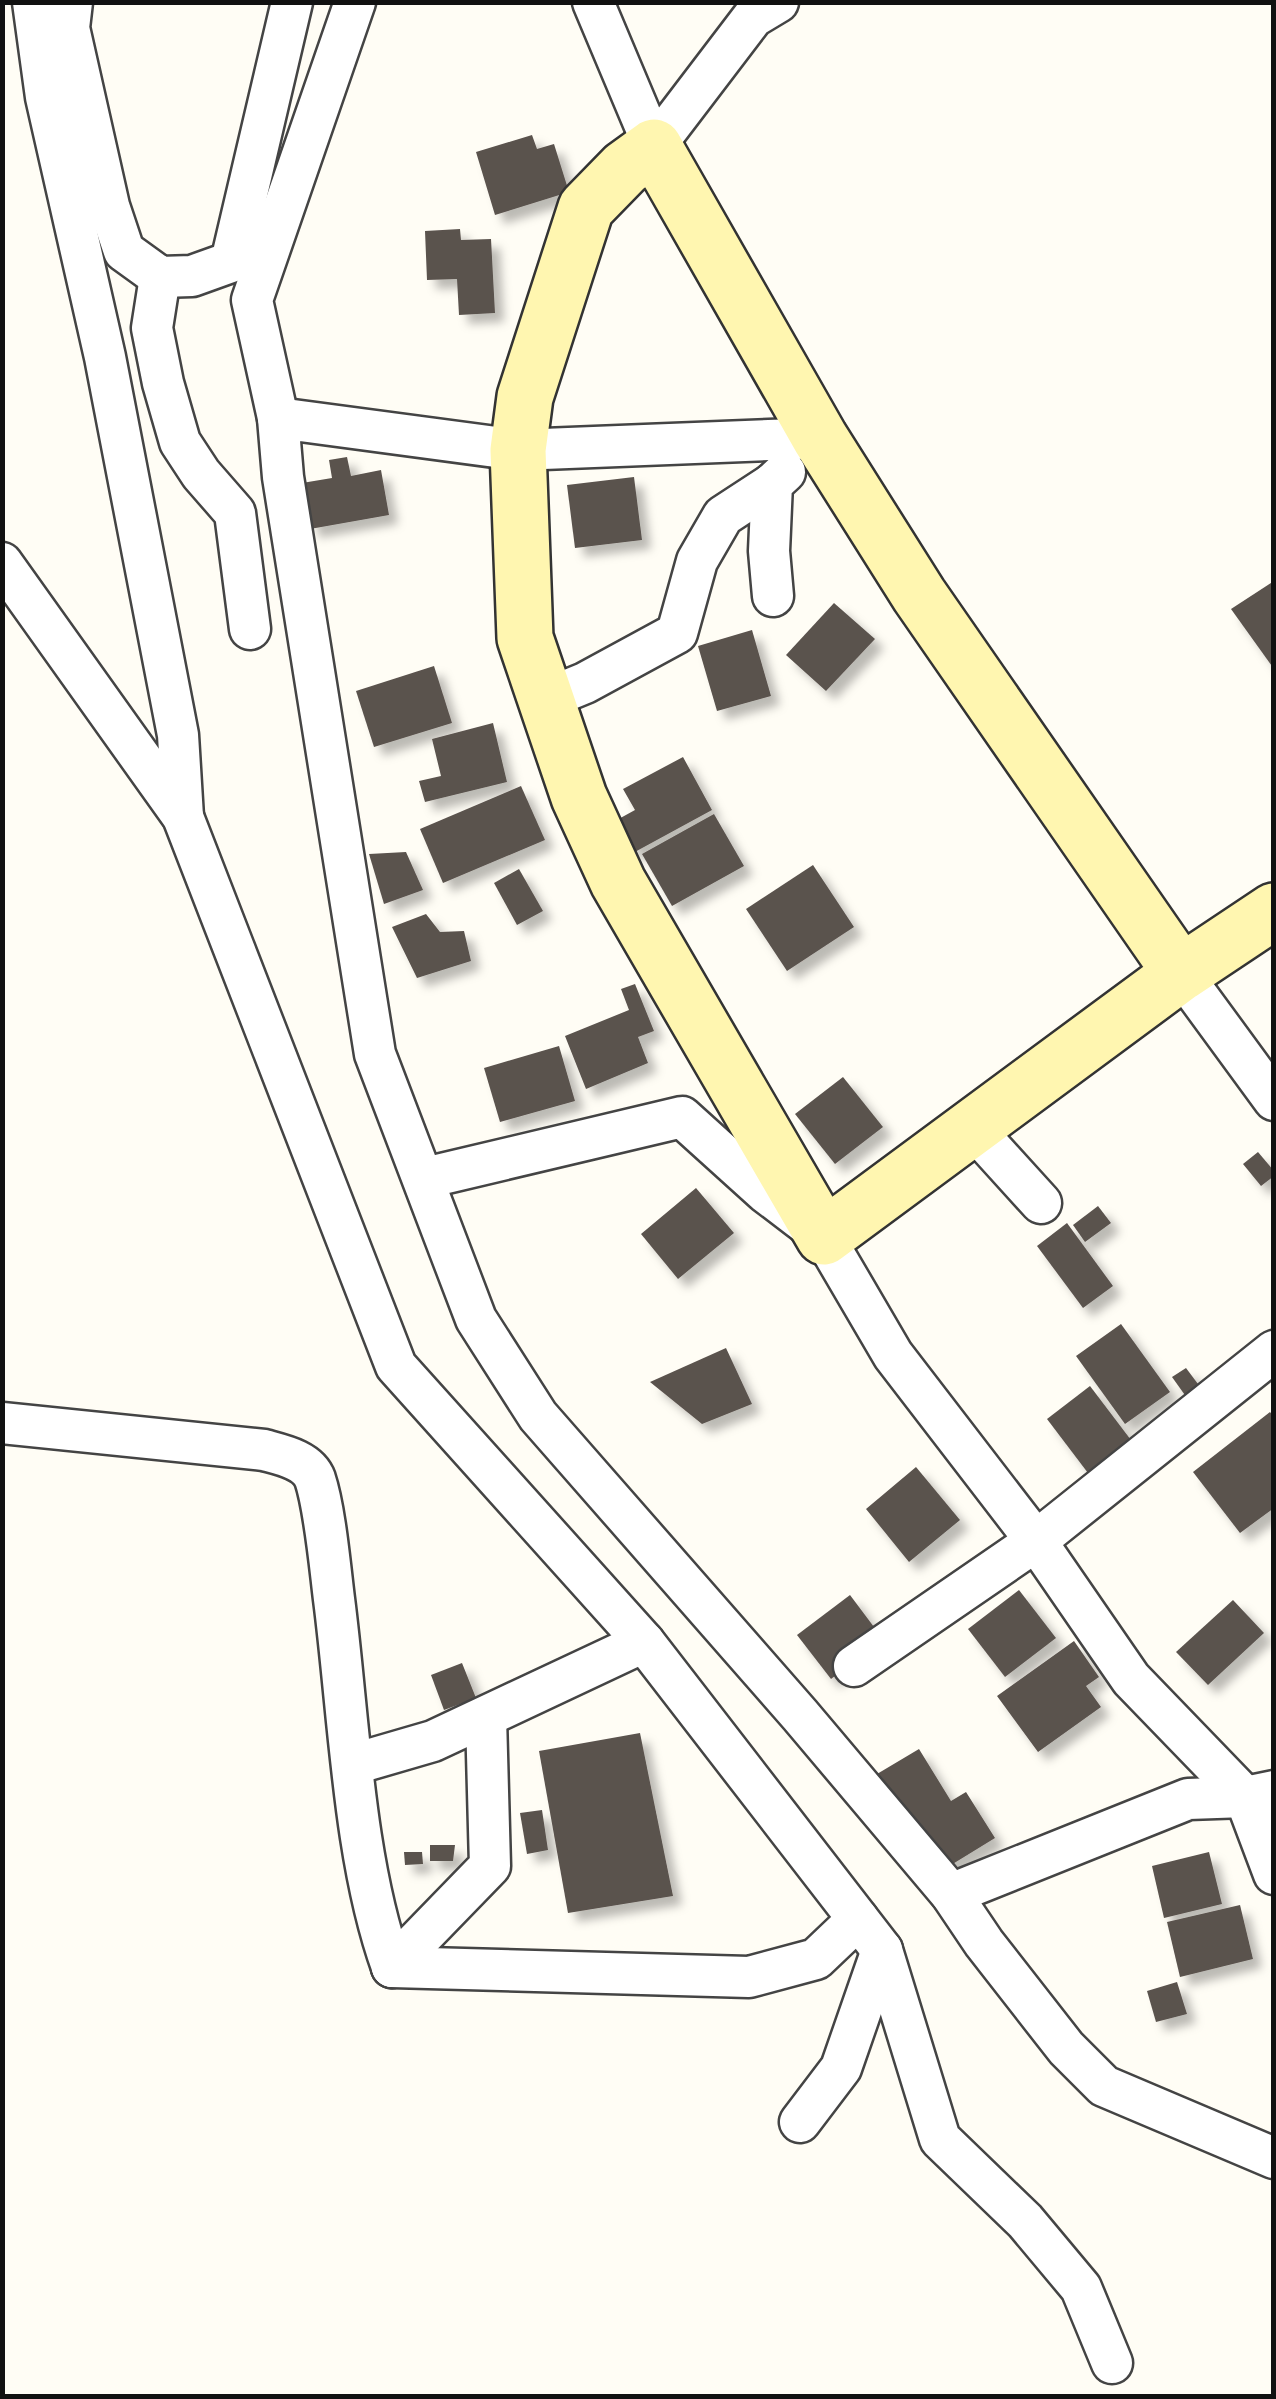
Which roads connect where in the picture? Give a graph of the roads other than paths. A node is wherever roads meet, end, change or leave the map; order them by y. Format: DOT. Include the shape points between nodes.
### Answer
graph roads {
  1 [pos="33,2"];
  2 [pos="72,2"];
  3 [pos="292,2"];
  4 [pos="354,2"];
  5 [pos="592,2"];
  6 [pos="778,2"];
  7 [pos="654,147"];
  8 [pos="160,277"];
  9 [pos="278,418"];
  10 [pos="820,438"];
  11 [pos="518,450"];
  12 [pos="772,484"];
  13 [pos="2,562"];
  14 [pos="774,596"];
  15 [pos="250,629"];
  16 [pos="546,699"];
  17 [pos="183,817"];
  18 [pos="1274,911"];
  19 [pos="1181,973"];
  20 [pos="1274,1100"];
  21 [pos="972,1127"];
  22 [pos="425,1178"];
  23 [pos="1041,1203"];
  24 [pos="824,1237"];
  25 [pos="1274,1351"];
  26 [pos="2,1423"];
  27 [pos="1036,1540"];
  28 [pos="644,1642"];
  29 [pos="854,1666"];
  30 [pos="486,1717"];
  31 [pos="354,1764"];
  32 [pos="1259,1794"];
  33 [pos="1274,1874"];
  34 [pos="951,1894"];
  35 [pos="870,1934"];
  36 [pos="392,1968"];
  37 [pos="800,2122"];
  38 [pos="1274,2158"];
  39 [pos="1112,2364"];
  1 -- 17 [label="street" via="46,97 105,357 178,735"];
  2 -- 8 [label="street" via="69,28 109,206 124,251"];
  3 -- 8 [label="street" via="231,262 192,276"];
  4 -- 9 [label="street" via="252,300"];
  5 -- 7 [label="street"];
  6 -- 7 [label="street" via="752,17"];
  7 -- 10 [label="street"];
  7 -- 11 [label="street" via="586,208 525,398"];
  8 -- 15 [label="street" via="152,328 163,383 180,442 235,513"];
  9 -- 11 [label="street"];
  9 -- 22 [label="street" via="375,1054"];
  10 -- 11 [label="street"];
  10 -- 12 [label="street"];
  10 -- 19 [label="street" via="919,595"];
  11 -- 16 [label="street" via="525,638"];
  12 -- 14 [label="street" via="768,552"];
  12 -- 16 [label="street" via="723,516 697,561 677,633"];
  13 -- 17 [label="street"];
  16 -- 24 [label="street" via="579,797 618,882"];
  17 -- 28 [label="street" via="396,1366"];
  18 -- 19 [label="street"];
  19 -- 20 [label="street"];
  19 -- 21 [label="street"];
  21 -- 23 [label="street"];
  21 -- 24 [label="street"];
  22 -- 24 [label="street" via="682,1117"];
  22 -- 34 [label="street" via="476,1320 538,1416"];
  24 -- 27 [label="street" via="893,1354"];
  25 -- 27 [label="street"];
  26 -- 31 [label="street" via="264,1450 295,1459 314,1475"];
  27 -- 29 [label="street"];
  27 -- 32 [label="street" via="1131,1679"];
  28 -- 30 [label="street"];
  28 -- 35 [label="street"];
  30 -- 31 [label="street" via="434,1742"];
  30 -- 36 [label="street" via="490,1866"];
  31 -- 36 [label="street" via="378,1928"];
  32 -- 33 [label="street"];
  32 -- 34 [label="street" via="1188,1799"];
  34 -- 38 [label="street" via="1066,2048 1104,2086"];
  35 -- 36 [label="street" via="816,1960 749,1977"];
  35 -- 37 [label="street" via="841,2068"];
  35 -- 39 [label="street" via="940,2139 1024,2220 1081,2288"];
}
